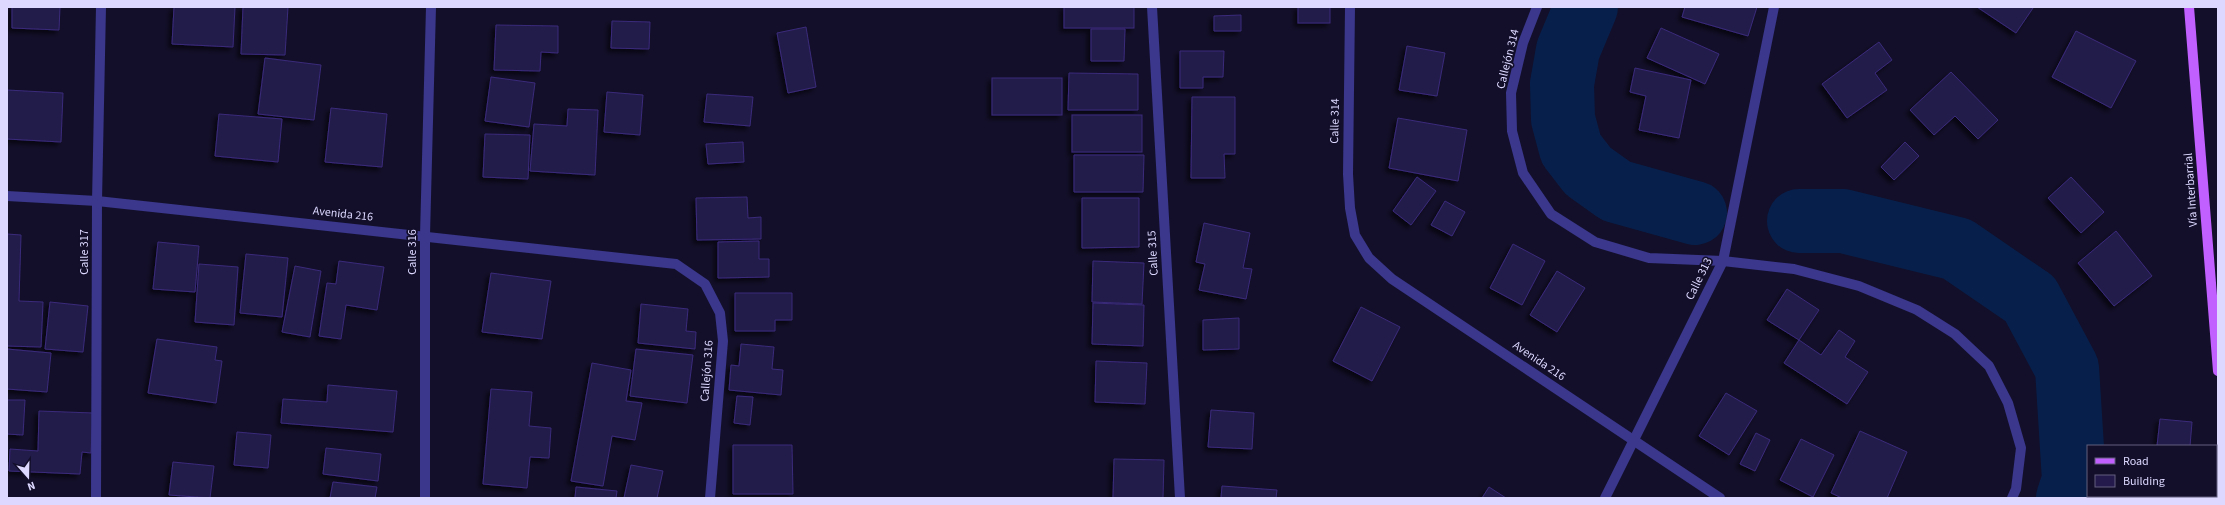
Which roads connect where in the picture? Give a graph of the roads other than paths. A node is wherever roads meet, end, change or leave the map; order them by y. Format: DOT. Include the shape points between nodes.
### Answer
graph roads {
  1 [pos="101,7"];
  2 [pos="431,7"];
  3 [pos="1152,7"];
  4 [pos="1350,7"];
  5 [pos="1537,7"];
  6 [pos="1774,7"];
  7 [pos="2189,7"];
  8 [pos="7,196"];
  9 [pos="97,201"];
  10 [pos="1355,234"];
  11 [pos="425,235"];
  12 [pos="1723,261"];
  13 [pos="676,264"];
  14 [pos="2218,371"];
  15 [pos="1634,441"];
  16 [pos="96,498"];
  17 [pos="425,498"];
  18 [pos="710,498"];
  19 [pos="1180,498"];
  20 [pos="1605,498"];
  21 [pos="1720,498"];
  22 [pos="2012,498"];
  1 -- 9 [label="street, Calle 317"];
  2 -- 11 [label="street, Calle 316"];
  3 -- 19 [label="street, Calle 315"];
  4 -- 10 [label="street, Calle 314" via="1348,174"];
  5 -- 12 [label="street, Callejón 314" via="1523,43 1511,93 1512,131 1523,173 1551,214 1595,242 1649,258"];
  6 -- 12 [label="street, Calle 313"];
  7 -- 14 [label="main road, Vía Interbarrial"];
  8 -- 9 [label="street, Avenida 216"];
  9 -- 11 [label="street, Avenida 216"];
  9 -- 16 [label="street, Calle 317"];
  10 -- 15 [label="street, Avenida 216" via="1369,258 1392,279"];
  11 -- 13 [label="street, Avenida 216"];
  11 -- 17 [label="street, Calle 316"];
  12 -- 15 [label="street, Calle 313"];
  12 -- 22 [label="street, Callejón 314" via="1794,269 1859,286 1917,310 1955,334 1989,366 2008,403 2021,448 2016,488"];
  13 -- 18 [label="street, Callejón 316" via="705,284 720,313 723,341"];
  15 -- 20 [label="street, Calle 313"];
  15 -- 21 [label="street, Avenida 216"];
}
